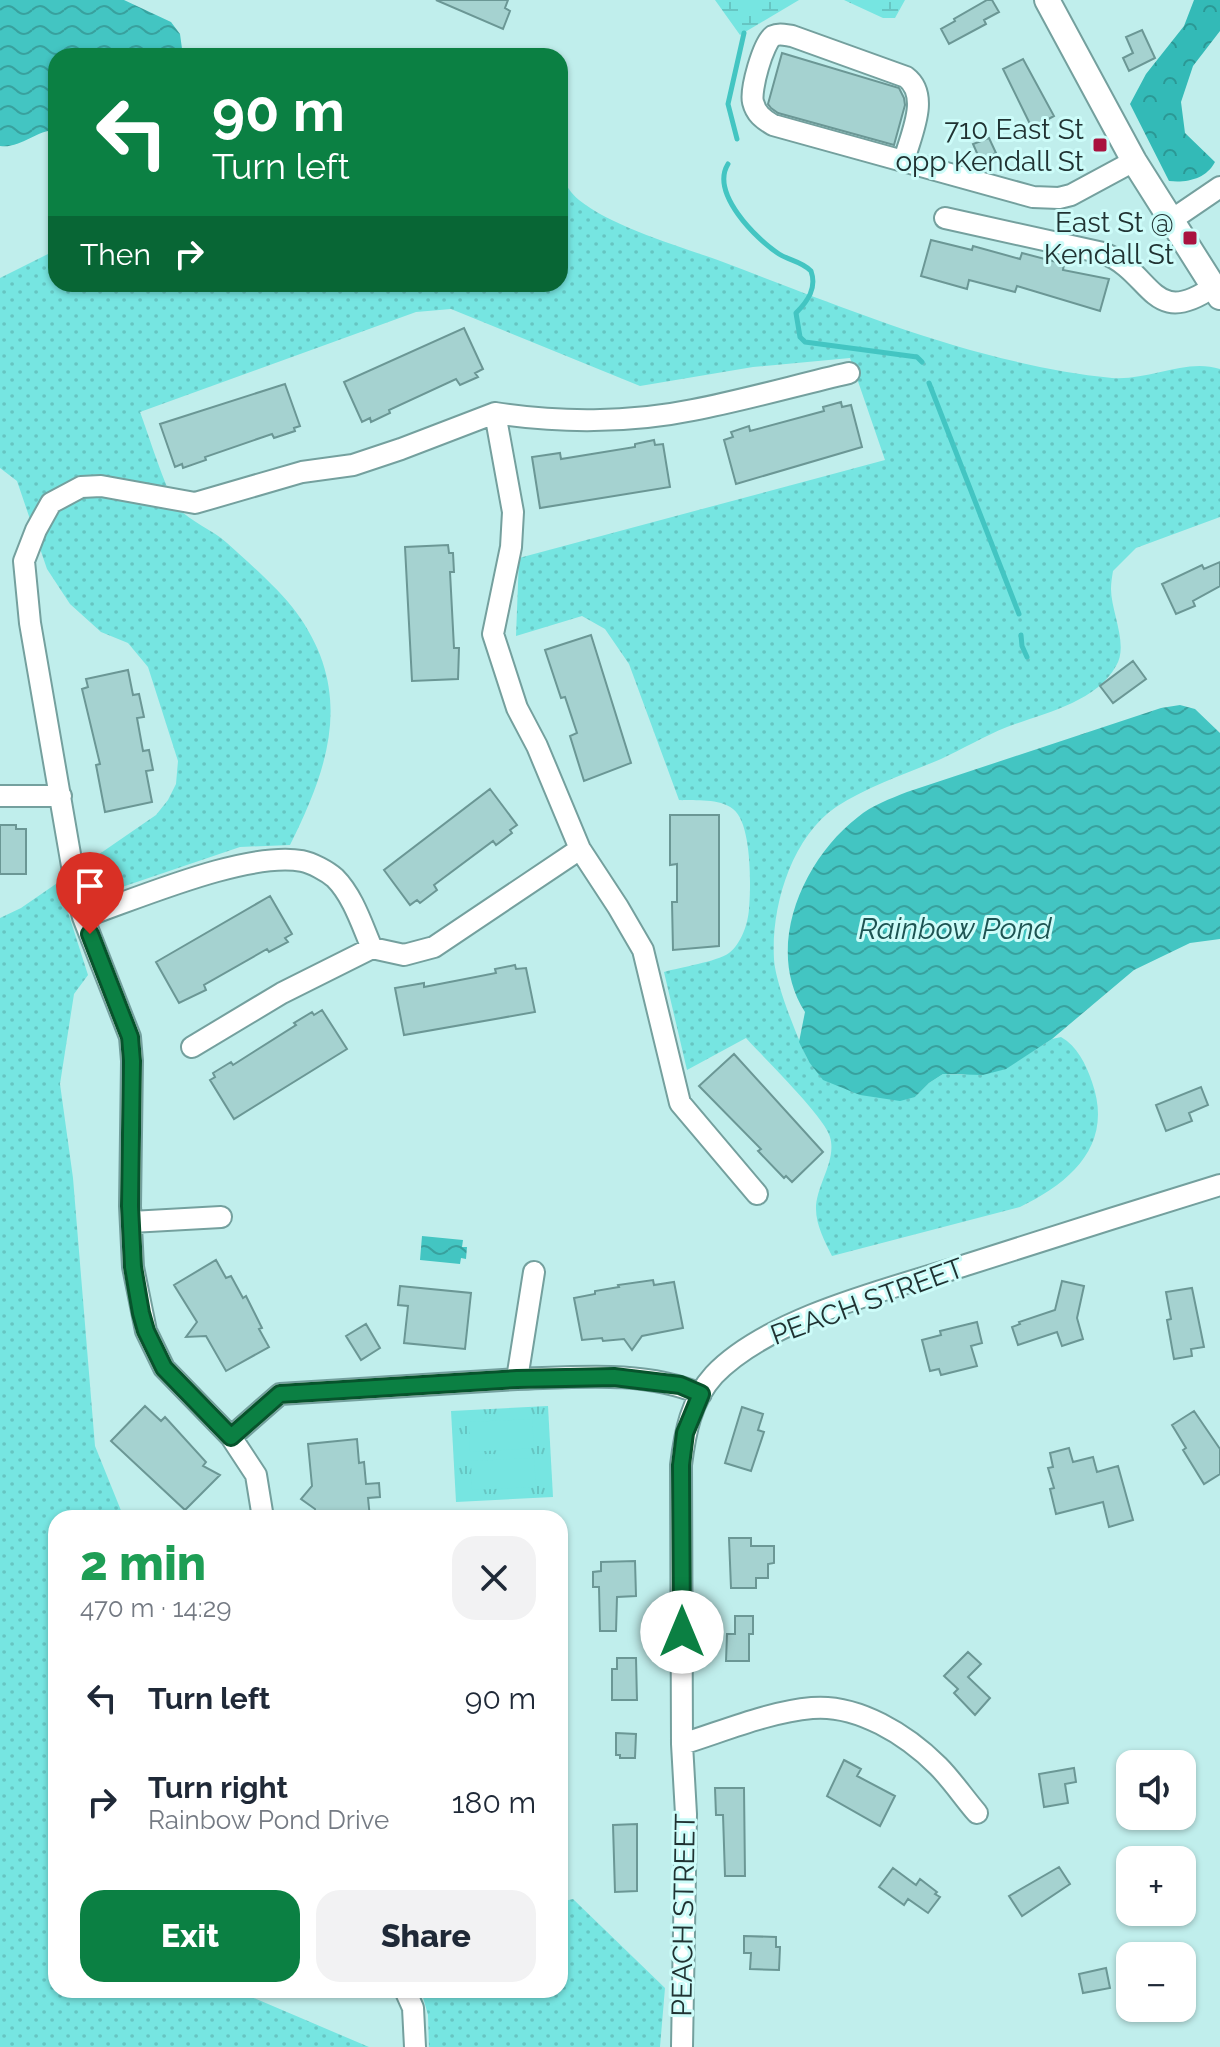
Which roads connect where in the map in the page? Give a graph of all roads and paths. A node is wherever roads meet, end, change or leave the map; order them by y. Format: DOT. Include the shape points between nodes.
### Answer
graph roads {
  1 [pos="1047,0"];
  2 [pos="904,161"];
  3 [pos="1134,161"];
  4 [pos="1220,187"];
  5 [pos="945,218"];
  6 [pos="1170,221"];
  7 [pos="1217,292"];
  8 [pos="849,373"];
  9 [pos="495,413"];
  10 [pos="0,796"];
  11 [pos="61,796"];
  12 [pos="580,849"];
  13 [pos="83,917"];
  14 [pos="372,948"];
  15 [pos="192,1047"];
  16 [pos="1220,1185"];
  17 [pos="757,1194"];
  18 [pos="221,1217"];
  19 [pos="131,1222"];
  20 [pos="534,1272"];
  21 [pos="517,1379"];
  22 [pos="701,1394"];
  23 [pos="231,1437"];
  24 [pos="262,1510"];
  25 [pos="682,1744"];
  26 [pos="977,1813"];
  27 [pos="409,1998"];
  28 [pos="415,2047"];
  29 [pos="682,2047"];
  1 -- 3 [label="main road"];
  2 -- 2 [label="street" via="918,104 913,82 792,36 772,37 752,89 759,115 773,125"];
  2 -- 3 [label="street" via="1047,198 1071,195"];
  3 -- 6 [label="main road"];
  4 -- 6 [label="street"];
  5 -- 7 [label="street" via="1115,257 1170,303 1182,305"];
  6 -- 7 [label="main road"];
  8 -- 9 [label="street" via="690,411 647,416 536,420"];
  9 -- 11 [label="street" via="353,465 302,472 195,503 87,486 51,503 24,561"];
  9 -- 12 [label="street" via="513,512 493,634 517,708"];
  10 -- 11 [label="street"];
  11 -- 13 [label="street"];
  12 -- 14 [label="street" via="434,947 404,955"];
  12 -- 17 [label="street" via="643,950 680,1103"];
  13 -- 14 [label="street" via="242,865 305,861 337,880"];
  13 -- 19 [label="street" via="130,1037"];
  14 -- 15 [label="street"];
  16 -- 22 [label="street, PEACH STREET" via="794,1323 727,1363"];
  18 -- 19 [label="street"];
  19 -- 23 [label="street" via="133,1267 146,1331 164,1368"];
  20 -- 21 [label="street"];
  21 -- 22 [label="street" via="614,1377 680,1385"];
  21 -- 23 [label="street" via="280,1394"];
  22 -- 25 [label="street, PEACH STREET" via="685,1433 681,1465"];
  23 -- 24 [label="street" via="256,1475"];
  25 -- 26 [label="street" via="777,1715 837,1710 890,1729 938,1765"];
  25 -- 29 [label="street, PEACH STREET"];
  27 -- 28 [label="street"];
}
